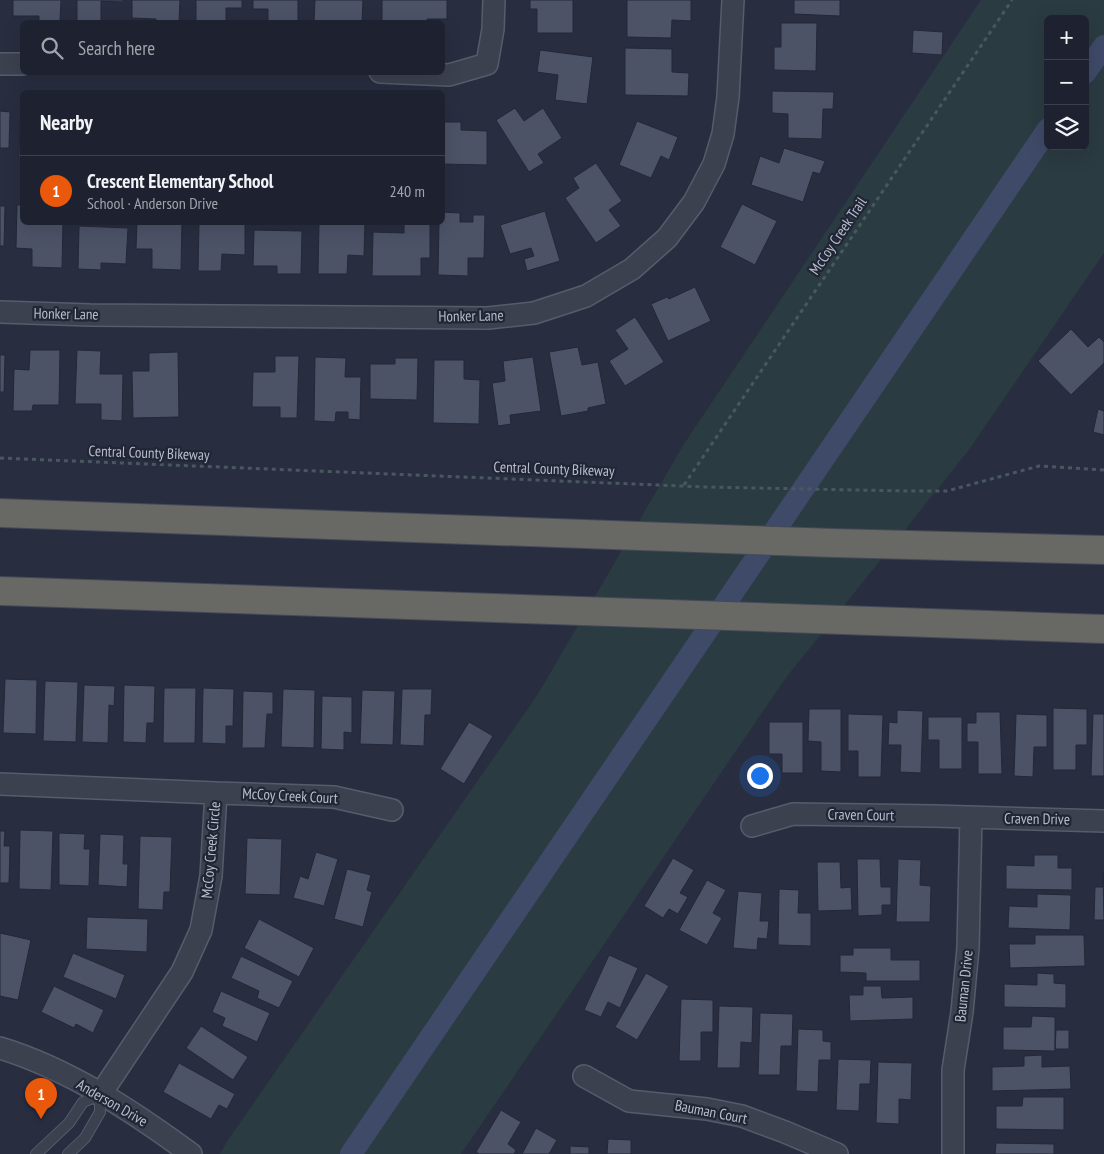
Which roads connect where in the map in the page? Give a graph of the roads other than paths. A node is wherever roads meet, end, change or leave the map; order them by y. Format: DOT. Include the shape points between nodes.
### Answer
graph roads {
  1 [pos="494,0"];
  2 [pos="733,0"];
  3 [pos="0,64"];
  4 [pos="20,64"];
  5 [pos="445,75"];
  6 [pos="0,312"];
  7 [pos="0,513"];
  8 [pos="1104,550"];
  9 [pos="0,591"];
  10 [pos="1104,629"];
  11 [pos="0,784"];
  12 [pos="216,793"];
  13 [pos="392,810"];
  14 [pos="971,817"];
  15 [pos="1104,821"];
  16 [pos="752,826"];
  17 [pos="0,1048"];
  18 [pos="584,1076"];
  19 [pos="100,1094"];
  20 [pos="36,1154"];
  21 [pos="68,1154"];
  22 [pos="191,1154"];
  23 [pos="837,1154"];
  24 [pos="953,1154"];
  1 -- 5 [label="street" via="493,30 486,64"];
  2 -- 6 [label="street, Honker Lane" via="728,98 723,134 714,164 694,202 667,238 632,269 586,296 534,313 488,318"];
  3 -- 4 [label="street"];
  7 -- 8 [label="highway"];
  9 -- 10 [label="highway"];
  11 -- 12 [label="street, McCoy Creek Circle"];
  12 -- 13 [label="street, McCoy Creek Court" via="334,797"];
  12 -- 19 [label="street, McCoy Creek Circle" via="212,876 201,930 182,972"];
  14 -- 15 [label="street, Craven Drive"];
  14 -- 16 [label="street, Craven Court" via="793,814"];
  14 -- 24 [label="street, Bauman Drive" via="968,948 953,1070"];
  17 -- 19 [label="street, Anderson Drive" via="20,1054"];
  18 -- 23 [label="street, Bauman Court" via="629,1101 742,1116"];
  19 -- 20 [label="lane" via="83,1102 68,1124"];
  19 -- 21 [label="lane" via="100,1112 84,1138"];
  19 -- 22 [label="street, Anderson Drive"];
}
